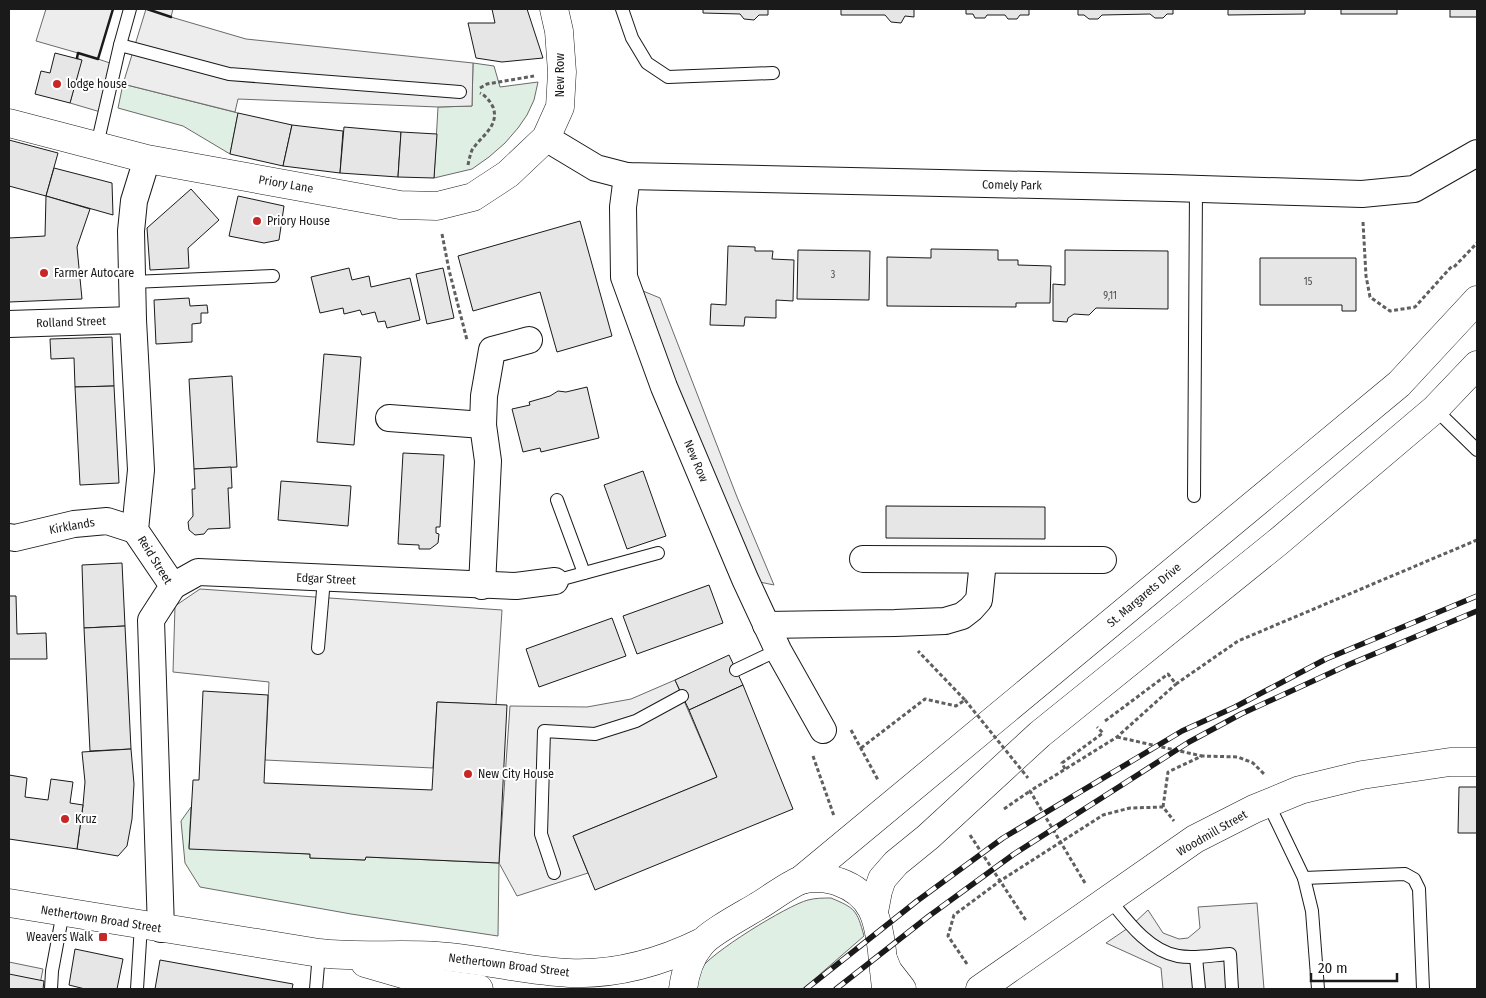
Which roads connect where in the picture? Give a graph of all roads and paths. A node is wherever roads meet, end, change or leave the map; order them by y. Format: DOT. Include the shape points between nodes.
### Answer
graph roads {
  1 [pos="130,9"];
  2 [pos="554,9"];
  3 [pos="622,9"];
  4 [pos="120,46"];
  5 [pos="773,73"];
  6 [pos="504,81"];
  7 [pos="486,84"];
  8 [pos="460,92"];
  9 [pos="9,123"];
  10 [pos="546,138"];
  11 [pos="97,145"];
  12 [pos="1477,152"];
  13 [pos="146,159"];
  14 [pos="628,176"];
  15 [pos="1196,189"];
  16 [pos="1362,194"];
  17 [pos="449,203"];
  18 [pos="1477,243"];
  19 [pos="273,276"];
  20 [pos="132,282"];
  21 [pos="1477,300"];
  22 [pos="133,320"];
  23 [pos="9,324"];
  24 [pos="529,340"];
  25 [pos="468,344"];
  26 [pos="1477,366"];
  27 [pos="1435,409"];
  28 [pos="389,418"];
  29 [pos="483,424"];
  30 [pos="1477,450"];
  31 [pos="1194,496"];
  32 [pos="557,500"];
  33 [pos="135,530"];
  34 [pos="9,537"];
  35 [pos="1477,540"];
  36 [pos="658,553"];
  37 [pos="863,559"];
  38 [pos="1103,560"];
  39 [pos="983,561"];
  40 [pos="584,573"];
  41 [pos="324,579"];
  42 [pos="555,581"];
  43 [pos="173,586"];
  44 [pos="482,586"];
  45 [pos="895,623"];
  46 [pos="766,625"];
  47 [pos="318,648"];
  48 [pos="778,650"];
  49 [pos="736,670"];
  50 [pos="1168,674"];
  51 [pos="1176,684"];
  52 [pos="682,696"];
  53 [pos="965,700"];
  54 [pos="1097,727"];
  55 [pos="824,730"];
  56 [pos="1117,737"];
  57 [pos="861,748"];
  58 [pos="1202,756"];
  59 [pos="1477,762"];
  60 [pos="1065,769"];
  61 [pos="1028,778"];
  62 [pos="1030,791"];
  63 [pos="1268,791"];
  64 [pos="1163,806"];
  65 [pos="1000,812"];
  66 [pos="1177,825"];
  67 [pos="969,834"];
  68 [pos="1060,843"];
  69 [pos="554,873"];
  70 [pos="1304,878"];
  71 [pos="802,880"];
  72 [pos="1000,881"];
  73 [pos="1099,894"];
  74 [pos="9,903"];
  75 [pos="63,912"];
  76 [pos="874,912"];
  77 [pos="151,927"];
  78 [pos="1031,928"];
  79 [pos="702,942"];
  80 [pos="330,955"];
  81 [pos="1196,957"];
  82 [pos="883,959"];
  83 [pos="977,983"];
  84 [pos="51,989"];
  85 [pos="137,989"];
  86 [pos="316,989"];
  87 [pos="479,989"];
  88 [pos="683,989"];
  89 [pos="886,989"];
  90 [pos="902,989"];
  91 [pos="1199,989"];
  92 [pos="1232,989"];
  93 [pos="1318,989"];
  94 [pos="1423,989"];
  1 -- 4 [label="lane"];
  2 -- 10 [label="main road, New Row" via="562,72 560,107"];
  3 -- 5 [label="lane" via="632,38 648,63 668,77"];
  4 -- 8 [label="lane" via="229,74"];
  4 -- 11 [label="lane"];
  6 -- 7 [label="path"];
  8 -- 17 [label="path" via="466,90 483,94 490,101 494,118 488,132 471,153"];
  9 -- 11 [label="main road, Priory Lane"];
  10 -- 14 [label="street, Comely Park" via="596,168"];
  10 -- 17 [label="main road, Priory Lane" via="508,174 473,197"];
  11 -- 13 [label="main road, Priory Lane"];
  12 -- 16 [label="street, Comely Park" via="1414,189"];
  13 -- 17 [label="main road, Priory Lane" via="400,205"];
  13 -- 20 [label="street, Reid Street" via="134,201"];
  14 -- 15 [label="street, Comely Park"];
  14 -- 46 [label="street, New Row" via="623,208 624,277 664,387"];
  15 -- 16 [label="street, Comely Park"];
  15 -- 31 [label="lane"];
  16 -- 18 [label="path" via="1370,297 1390,311 1415,306"];
  17 -- 25 [label="path" via="449,270"];
  19 -- 20 [label="lane"];
  20 -- 22 [label="street, Reid Street"];
  21 -- 71 [label="main road, St. Margarets Drive" via="1399,384"];
  22 -- 23 [label="street, Rolland Street"];
  22 -- 33 [label="street, Reid Street" via="141,470"];
  24 -- 29 [label="street" via="492,350"];
  26 -- 27 [label="main road"];
  27 -- 30 [label="lane"];
  27 -- 76 [label="main road" via="1278,542 1040,734 896,863 882,878"];
  28 -- 29 [label="street"];
  29 -- 44 [label="street" via="488,462"];
  32 -- 40 [label="lane"];
  33 -- 34 [label="street, Kirklands" via="107,520"];
  33 -- 43 [label="street, Reid Street"];
  35 -- 51 [label="path" via="1238,641"];
  36 -- 40 [label="lane"];
  37 -- 39 [label="street"];
  38 -- 39 [label="street"];
  39 -- 45 [label="street" via="979,600 962,616 945,621"];
  40 -- 42 [label="lane"];
  41 -- 43 [label="street, Edgar Street" via="198,572"];
  41 -- 44 [label="street, Edgar Street"];
  41 -- 47 [label="lane"];
  42 -- 44 [label="street, Edgar Street"];
  43 -- 77 [label="street, Reid Street" via="152,620"];
  45 -- 46 [label="street"];
  45 -- 53 [label="path"];
  46 -- 48 [label="street, New Row"];
  48 -- 49 [label="lane"];
  48 -- 55 [label="street, New Row"];
  50 -- 51 [label="path"];
  51 -- 56 [label="path"];
  52 -- 69 [label="lane" via="636,721 595,734 544,731 541,834"];
  53 -- 57 [label="path" via="956,706 925,699"];
  53 -- 61 [label="path, bridge"];
  54 -- 60 [label="path" via="1103,733 1062,763"];
  56 -- 58 [label="path"];
  56 -- 60 [label="path"];
  58 -- 63 [label="path" via="1238,757 1253,763"];
  58 -- 64 [label="path" via="1168,772"];
  59 -- 63 [label="main road, Woodmill Street" via="1450,762 1362,775 1300,790"];
  60 -- 62 [label="path"];
  62 -- 65 [label="path"];
  62 -- 68 [label="path"];
  63 -- 70 [label="lane"];
  63 -- 73 [label="main road, Woodmill Street" via="1254,809"];
  64 -- 66 [label="path"];
  64 -- 68 [label="path" via="1130,808 1103,815"];
  67 -- 72 [label="path"];
  68 -- 72 [label="path"];
  68 -- 73 [label="path"];
  70 -- 93 [label="lane" via="1312,912"];
  70 -- 94 [label="lane" via="1405,874 1414,878 1419,889"];
  71 -- 76 [label="main road" via="833,880 850,886 866,898"];
  71 -- 79 [label="main road, St. Margarets Drive"];
  72 -- 78 [label="path"];
  72 -- 83 [label="path" via="954,915 948,936"];
  73 -- 81 [label="lane" via="1158,948 1178,956"];
  73 -- 83 [label="main road, Woodmill Street"];
  74 -- 75 [label="main road, Nethertown Broad Street"];
  75 -- 77 [label="main road, Nethertown Broad Street"];
  75 -- 84 [label="lane"];
  76 -- 82 [label="main road"];
  77 -- 80 [label="main road, Nethertown Broad Street"];
  77 -- 85 [label="lane"];
  79 -- 80 [label="main road, Nethertown Broad Street" via="641,965 586,973 438,956"];
  79 -- 88 [label="main road" via="690,960"];
  80 -- 86 [label="lane"];
  80 -- 87 [label="main road, Nethertown Broad Street" via="434,983"];
  81 -- 91 [label="lane"];
  81 -- 92 [label="lane" via="1230,954"];
  82 -- 89 [label="main road"];
  82 -- 90 [label="main road"];
}
